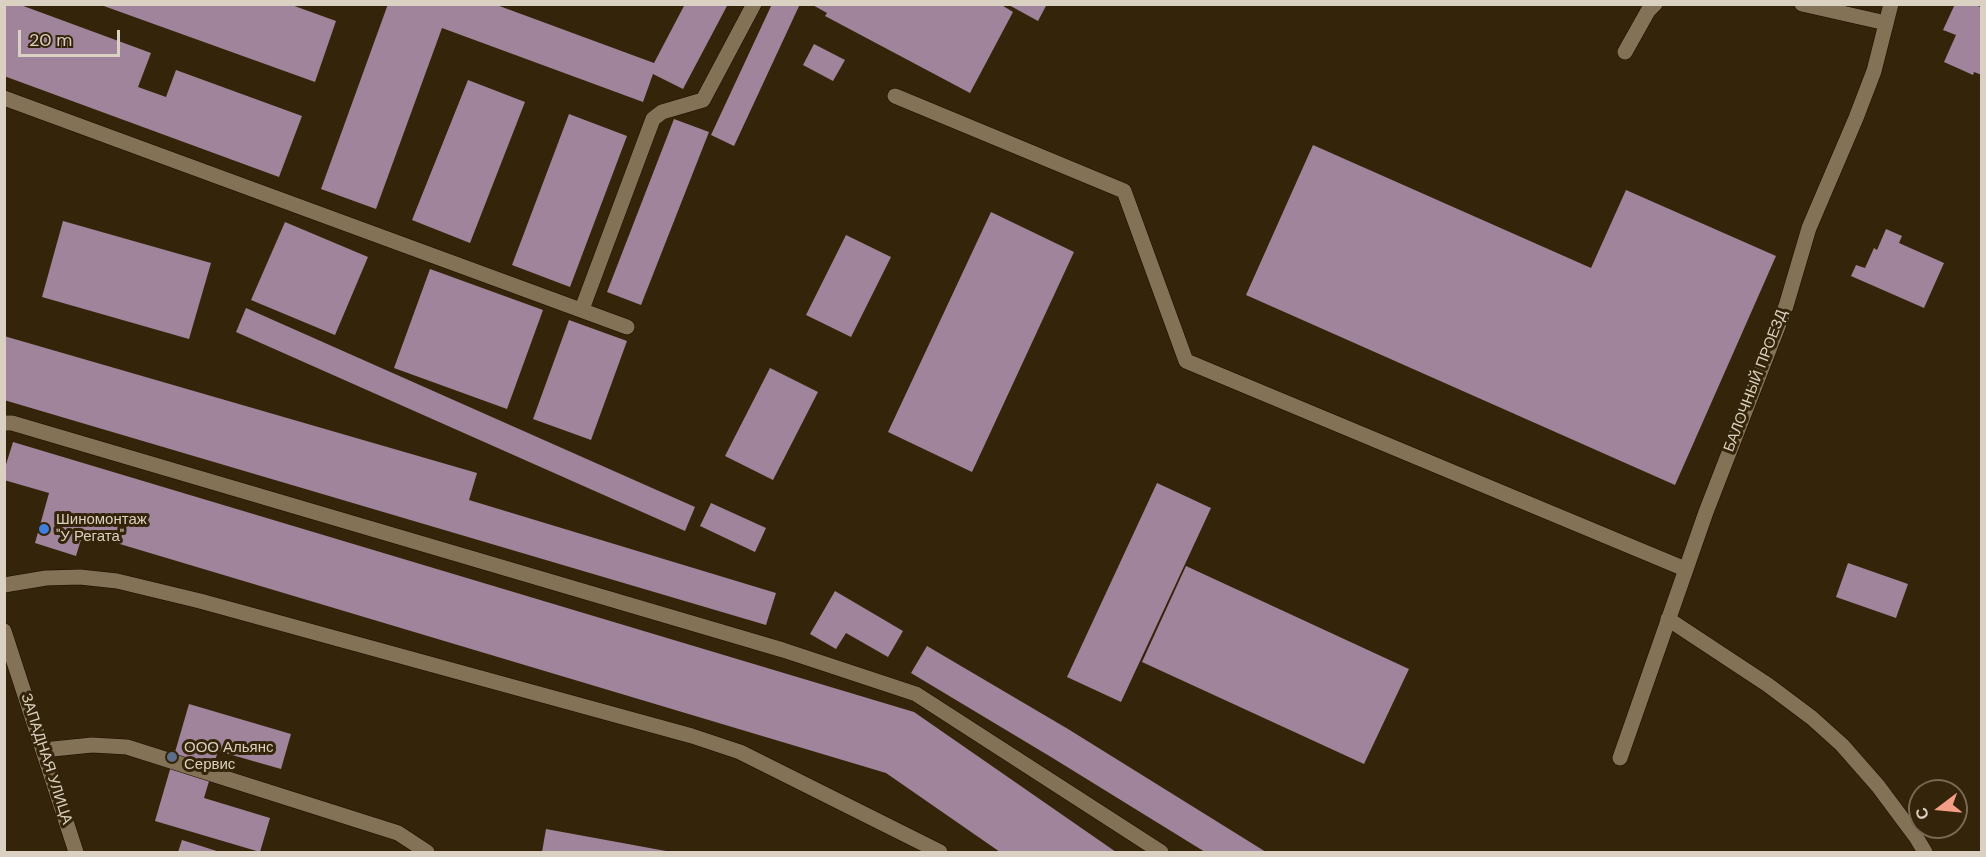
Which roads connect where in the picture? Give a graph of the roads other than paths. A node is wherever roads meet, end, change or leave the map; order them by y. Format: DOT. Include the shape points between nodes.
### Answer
graph roads {
  1 [pos="754,4"];
  2 [pos="1654,4"];
  3 [pos="1802,4"];
  4 [pos="1890,4"];
  5 [pos="1886,23"];
  6 [pos="1624,52"];
  7 [pos="895,96"];
  8 [pos="4,98"];
  9 [pos="582,309"];
  10 [pos="627,327"];
  11 [pos="4,423"];
  12 [pos="1685,569"];
  13 [pos="4,585"];
  14 [pos="1668,619"];
  15 [pos="4,631"];
  16 [pos="43,750"];
  17 [pos="1620,758"];
  18 [pos="76,852"];
  19 [pos="427,852"];
  20 [pos="940,852"];
  21 [pos="1161,852"];
  22 [pos="1925,852"];
  1 -- 9 [label="street" via="703,100 662,112 653,119"];
  2 -- 6 [label="street"];
  3 -- 5 [label="street"];
  4 -- 5 [label="street, БАЛОЧНЫЙ ПРОЕЗД"];
  5 -- 12 [label="street, БАЛОЧНЫЙ ПРОЕЗД" via="1874,71 1809,228 1786,306"];
  7 -- 12 [label="street" via="1124,191 1186,361"];
  8 -- 9 [label="street"];
  9 -- 10 [label="street"];
  11 -- 21 [label="street" via="783,650 916,694"];
  12 -- 14 [label="street, БАЛОЧНЫЙ ПРОЕЗД"];
  13 -- 20 [label="street" via="46,578 117,581 692,736 740,752"];
  14 -- 17 [label="street, БАЛОЧНЫЙ ПРОЕЗД"];
  14 -- 22 [label="street" via="1812,717 1878,786"];
  15 -- 16 [label="street, ЗАПАДНАЯ УЛИЦА"];
  16 -- 18 [label="street, ЗАПАДНАЯ УЛИЦА"];
  16 -- 19 [label="street" via="92,745 127,747 398,833"];
}
